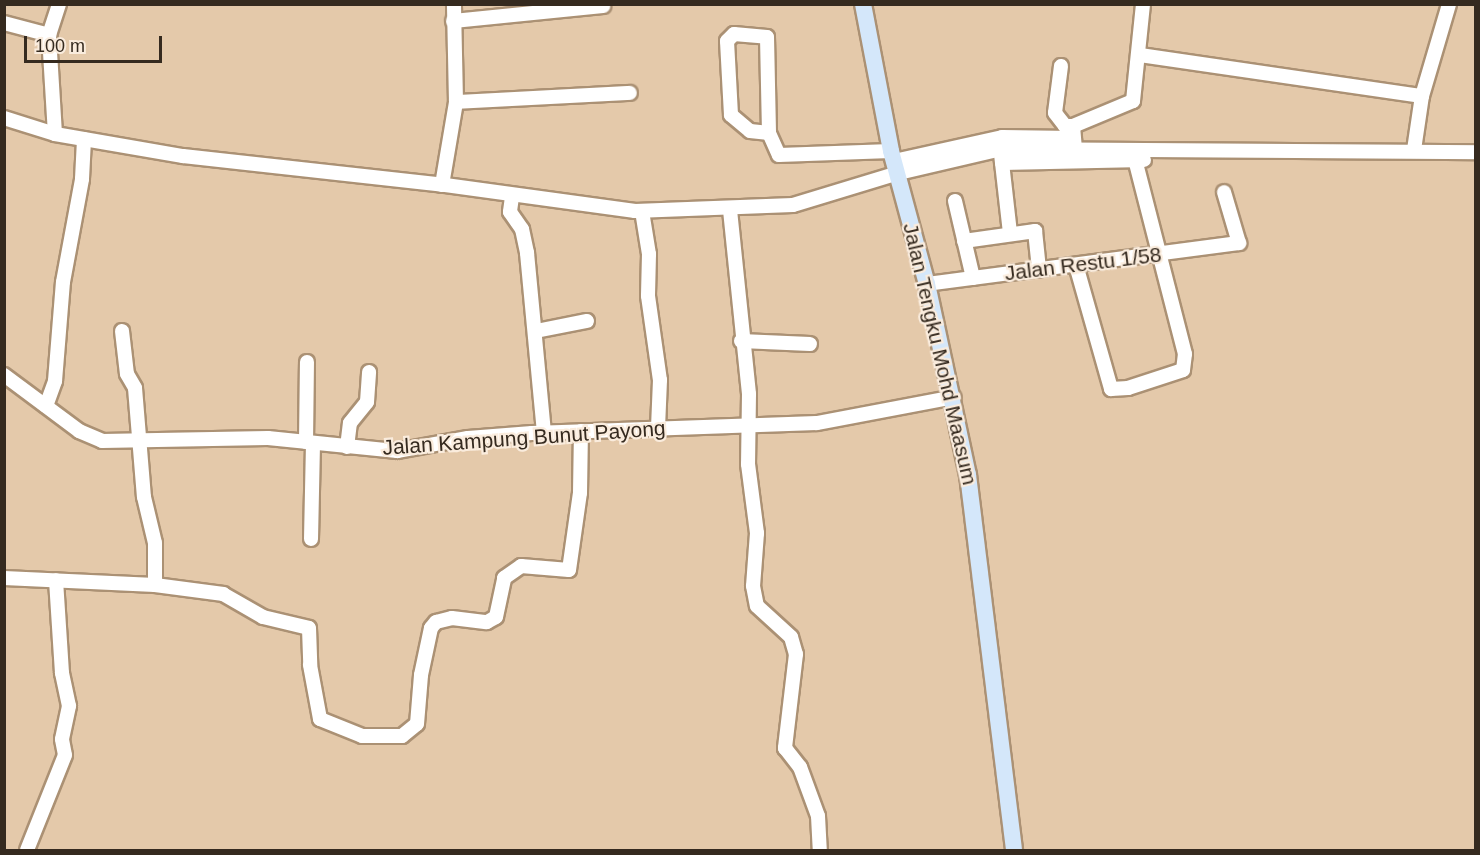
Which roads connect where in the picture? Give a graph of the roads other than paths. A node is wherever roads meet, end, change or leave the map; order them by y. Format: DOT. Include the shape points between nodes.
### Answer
graph roads {
  1 [pos="59,4"];
  2 [pos="454,4"];
  3 [pos="862,4"];
  4 [pos="1143,4"];
  5 [pos="1449,4"];
  6 [pos="603,6"];
  7 [pos="453,21"];
  8 [pos="4,23"];
  9 [pos="49,35"];
  10 [pos="1140,54"];
  11 [pos="1061,66"];
  12 [pos="630,93"];
  13 [pos="1422,96"];
  14 [pos="456,102"];
  15 [pos="4,118"];
  16 [pos="768,133"];
  17 [pos="55,134"];
  18 [pos="1074,138"];
  19 [pos="84,139"];
  20 [pos="1152,150"];
  21 [pos="1414,150"];
  22 [pos="1476,152"];
  23 [pos="1002,156"];
  24 [pos="894,162"];
  25 [pos="1136,163"];
  26 [pos="442,185"];
  27 [pos="1224,192"];
  28 [pos="512,197"];
  29 [pos="955,201"];
  30 [pos="730,210"];
  31 [pos="642,211"];
  32 [pos="1010,233"];
  33 [pos="964,241"];
  34 [pos="1160,254"];
  35 [pos="1076,265"];
  36 [pos="1038,270"];
  37 [pos="973,278"];
  38 [pos="927,284"];
  39 [pos="587,321"];
  40 [pos="122,331"];
  41 [pos="536,331"];
  42 [pos="741,341"];
  43 [pos="810,344"];
  44 [pos="307,362"];
  45 [pos="369,372"];
  46 [pos="4,375"];
  47 [pos="954,397"];
  48 [pos="46,406"];
  49 [pos="749,426"];
  50 [pos="658,428"];
  51 [pos="581,431"];
  52 [pos="544,432"];
  53 [pos="139,442"];
  54 [pos="310,442"];
  55 [pos="347,447"];
  56 [pos="311,539"];
  57 [pos="4,578"];
  58 [pos="56,580"];
  59 [pos="155,585"];
  60 [pos="27,850"];
  61 [pos="820,850"];
  62 [pos="1014,850"];
  1 -- 9 [label="street"];
  2 -- 7 [label="street"];
  3 -- 24 [label="main road, Jalan Tengku Mohd Maasum"];
  4 -- 10 [label="street"];
  5 -- 13 [label="street"];
  6 -- 7 [label="street"];
  7 -- 14 [label="street"];
  8 -- 9 [label="street"];
  9 -- 17 [label="street"];
  10 -- 13 [label="street"];
  10 -- 18 [label="street" via="1136,94 1130,104"];
  11 -- 18 [label="street" via="1055,112"];
  12 -- 14 [label="street"];
  13 -- 21 [label="street"];
  14 -- 26 [label="street"];
  15 -- 17 [label="street"];
  16 -- 16 [label="street" via="750,131 731,115 727,40 734,34 766,37"];
  16 -- 24 [label="street" via="779,155"];
  17 -- 19 [label="street"];
  18 -- 20 [label="street"];
  18 -- 23 [label="street"];
  18 -- 24 [label="street" via="1002,137"];
  19 -- 26 [label="street" via="183,156"];
  19 -- 48 [label="street" via="82,179 63,282 56,381"];
  20 -- 21 [label="street"];
  20 -- 25 [label="street" via="1147,159"];
  21 -- 22 [label="street"];
  23 -- 24 [label="street"];
  23 -- 25 [label="street"];
  23 -- 32 [label="street"];
  24 -- 30 [label="street" via="793,205"];
  24 -- 38 [label="main road, Jalan Tengku Mohd Maasum"];
  25 -- 34 [label="street"];
  26 -- 28 [label="street"];
  27 -- 34 [label="street, Jalan Restu 1/58" via="1239,243"];
  28 -- 31 [label="street"];
  28 -- 41 [label="street" via="511,215 519,224 527,253"];
  29 -- 33 [label="street"];
  30 -- 31 [label="street"];
  30 -- 42 [label="street"];
  31 -- 50 [label="street" via="649,254 648,296 660,380"];
  32 -- 33 [label="street"];
  32 -- 36 [label="street" via="1035,231"];
  33 -- 37 [label="street"];
  34 -- 35 [label="street, Jalan Restu 1/58"];
  34 -- 35 [label="street" via="1185,354 1183,370 1138,386 1111,389"];
  35 -- 36 [label="street, Jalan Restu 1/58"];
  36 -- 37 [label="street, Jalan Restu 1/58"];
  37 -- 38 [label="street, Jalan Restu 1/58"];
  38 -- 47 [label="main road, Jalan Tengku Mohd Maasum"];
  39 -- 41 [label="street"];
  40 -- 53 [label="street" via="127,374 135,388"];
  41 -- 52 [label="street"];
  42 -- 43 [label="street"];
  42 -- 49 [label="street"];
  44 -- 54 [label="street"];
  45 -- 55 [label="street" via="367,402 350,423"];
  46 -- 48 [label="street, Jalan Kampung Bunut Payong"];
  47 -- 49 [label="street, Jalan Kampung Bunut Payong" via="817,423"];
  47 -- 62 [label="main road, Jalan Tengku Mohd Maasum" via="976,531"];
  48 -- 53 [label="street, Jalan Kampung Bunut Payong" via="89,437"];
  49 -- 50 [label="street, Jalan Kampung Bunut Payong"];
  49 -- 61 [label="street" via="748,464 757,533 753,586 757,606 791,637 795,654 785,748 800,767 818,816"];
  50 -- 51 [label="street, Jalan Kampung Bunut Payong"];
  51 -- 52 [label="street, Jalan Kampung Bunut Payong"];
  51 -- 59 [label="street" via="579,493 569,570 521,566 504,578 496,617 488,622 452,618 436,622 431,628 421,675 417,724 402,736 362,736 320,719 310,665 309,628 263,616 223,594"];
  52 -- 55 [label="street, Jalan Kampung Bunut Payong" via="468,438 412,450"];
  53 -- 54 [label="street, Jalan Kampung Bunut Payong" via="267,438"];
  53 -- 59 [label="street" via="144,496 155,543"];
  54 -- 55 [label="street, Jalan Kampung Bunut Payong"];
  54 -- 56 [label="street"];
  57 -- 58 [label="street"];
  58 -- 59 [label="street"];
  58 -- 60 [label="street" via="62,673 69,706 62,739 65,754"];
}
